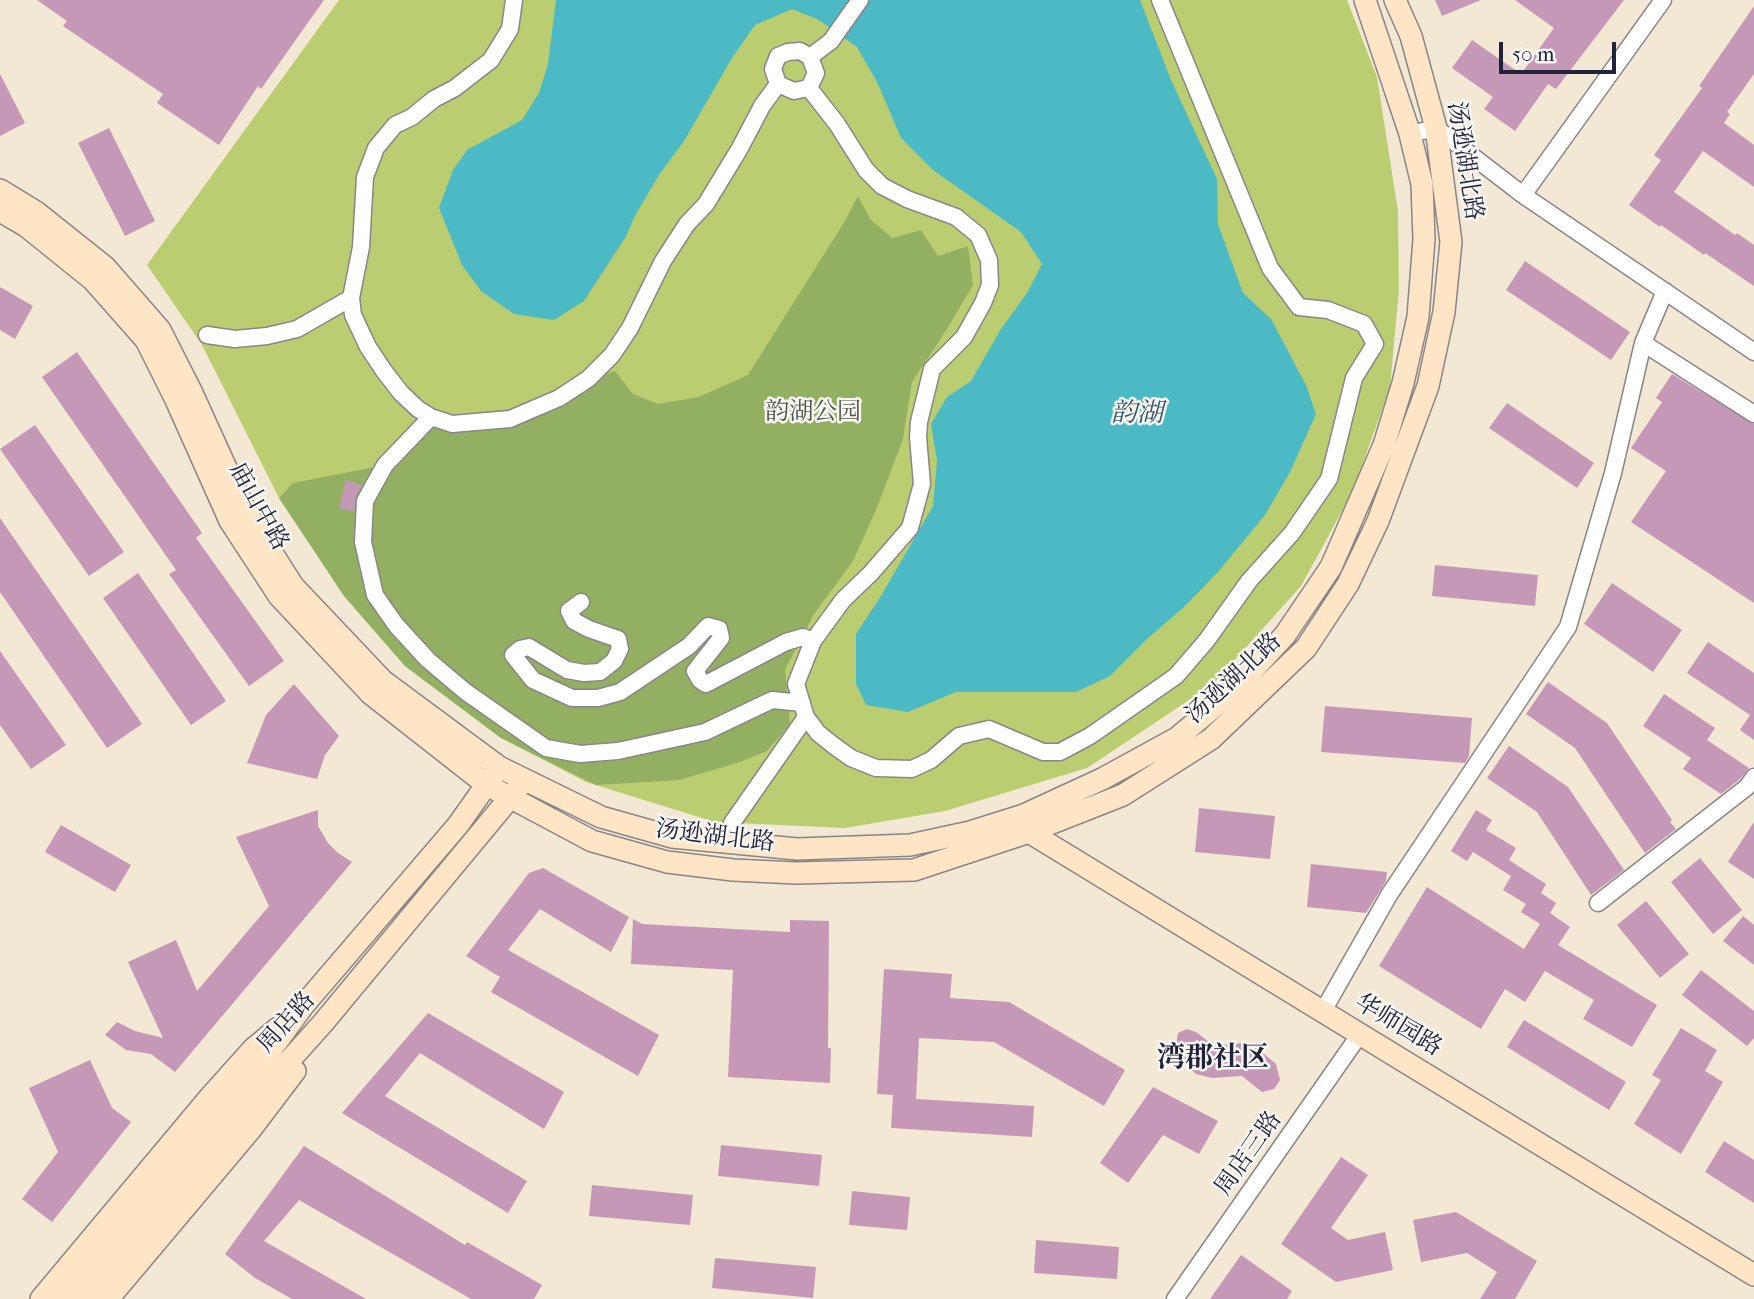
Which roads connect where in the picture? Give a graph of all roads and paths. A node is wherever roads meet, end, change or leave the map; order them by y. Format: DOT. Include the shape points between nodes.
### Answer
graph roads {
  1 [pos="514,0"];
  2 [pos="860,0"];
  3 [pos="1160,0"];
  4 [pos="1365,0"];
  5 [pos="1395,0"];
  6 [pos="1662,0"];
  7 [pos="810,57"];
  8 [pos="778,84"];
  9 [pos="809,88"];
  10 [pos="1437,128"];
  11 [pos="1410,134"];
  12 [pos="0,190"];
  13 [pos="1523,195"];
  14 [pos="0,211"];
  15 [pos="1665,291"];
  16 [pos="351,298"];
  17 [pos="207,335"];
  18 [pos="1643,343"];
  19 [pos="1754,352"];
  20 [pos="1754,414"];
  21 [pos="431,417"];
  22 [pos="581,602"];
  23 [pos="813,641"];
  24 [pos="804,710"];
  25 [pos="499,767"];
  26 [pos="1754,777"];
  27 [pos="524,779"];
  28 [pos="487,785"];
  29 [pos="511,799"];
  30 [pos="732,823"];
  31 [pos="1027,823"];
  32 [pos="1598,903"];
  33 [pos="303,1006"];
  34 [pos="1323,1011"];
  35 [pos="323,1023"];
  36 [pos="1360,1034"];
  37 [pos="231,1112"];
  38 [pos="1754,1275"];
  39 [pos="41,1299"];
  40 [pos="63,1299"];
  41 [pos="86,1299"];
  42 [pos="108,1299"];
  43 [pos="1175,1299"];
  1 -- 16 [label="street" via="510,29 491,60 395,125 376,148 365,177 361,247"];
  2 -- 7 [label="street" via="831,41"];
  3 -- 24 [label="street" via="1270,268 1299,307 1328,310 1364,324 1375,344 1354,378 1329,479 1292,533 1176,676 1060,752 1043,752 989,729 959,736 931,760 912,769 876,768 851,758 818,733"];
  4 -- 11 [label="street, 汤逊湖北路"];
  5 -- 10 [label="street, 汤逊湖北路" via="1411,36"];
  6 -- 13 [label="street"];
  7 -- 8 [label="street" via="800,51 778,56 773,69"];
  7 -- 9 [label="street" via="817,73"];
  8 -- 9 [label="street" via="794,91"];
  8 -- 21 [label="street" via="706,204 663,261 612,355 588,379 559,398 510,419 452,424"];
  9 -- 23 [label="street" via="882,186 956,217 978,235 989,260 990,285 964,337 932,369 919,422 922,484 910,528 843,600"];
  10 -- 11 [label="street"];
  10 -- 13 [label="street"];
  10 -- 31 [label="street, 汤逊湖北路" via="1451,242 1444,313 1428,386 1378,522 1348,584 1306,648 1211,740 1123,795"];
  11 -- 31 [label="street, 汤逊湖北路" via="1423,198 1418,317 1384,446 1331,567 1285,635 1234,690 1177,738"];
  12 -- 25 [label="street, 庙山中路" via="36,212 105,267 160,330 246,512 293,586 383,681"];
  13 -- 15 [label="street"];
  14 -- 28 [label="street, 庙山中路" via="93,280 146,340 230,521 279,596 371,694"];
  15 -- 18 [label="street"];
  15 -- 19 [label="street"];
  16 -- 17 [label="street" via="298,329 235,339"];
  16 -- 21 [label="street" via="353,315 368,347 401,393"];
  18 -- 20 [label="street"];
  18 -- 34 [label="street" via="1613,473 1568,627 1390,895"];
  21 -- 24 [label="street" via="385,465 371,489 365,501 363,542 375,594 396,625 466,692 546,748 580,754 618,751 705,732 772,699"];
  22 -- 23 [label="street" via="569,611 574,621 618,639 620,649 614,661 600,672 567,670 528,647 513,655 533,680 572,698 620,692 689,646 709,626 719,629 721,638 695,671 706,684 786,642 803,637"];
  23 -- 24 [label="street" via="796,684"];
  24 -- 30 [label="street"];
  25 -- 27 [label="street, 汤逊湖北路"];
  25 -- 28 [label="street"];
  26 -- 32 [label="street"];
  27 -- 29 [label="street, 周店路"];
  27 -- 31 [label="street, 汤逊湖北路" via="601,817 672,837 797,849 910,845"];
  28 -- 29 [label="street, 庙山中路"];
  28 -- 33 [label="street, 周店路"];
  29 -- 31 [label="street, 汤逊湖北路" via="592,841 667,862 796,873 914,870"];
  29 -- 35 [label="street, 周店路"];
  31 -- 34 [label="street, 华师园路"];
  33 -- 37 [label="street, 周店路"];
  33 -- 39 [label="street" via="253,1049 201,1107"];
  34 -- 36 [label="street, 华师园路"];
  35 -- 37 [label="street, 周店路"];
  35 -- 42 [label="street" via="292,1075 251,1129"];
  36 -- 38 [label="street, 华师园路"];
  36 -- 43 [label="street, 周店三路"];
  37 -- 40 [label="street, 周店路"];
  37 -- 41 [label="street, 周店路"];
}
